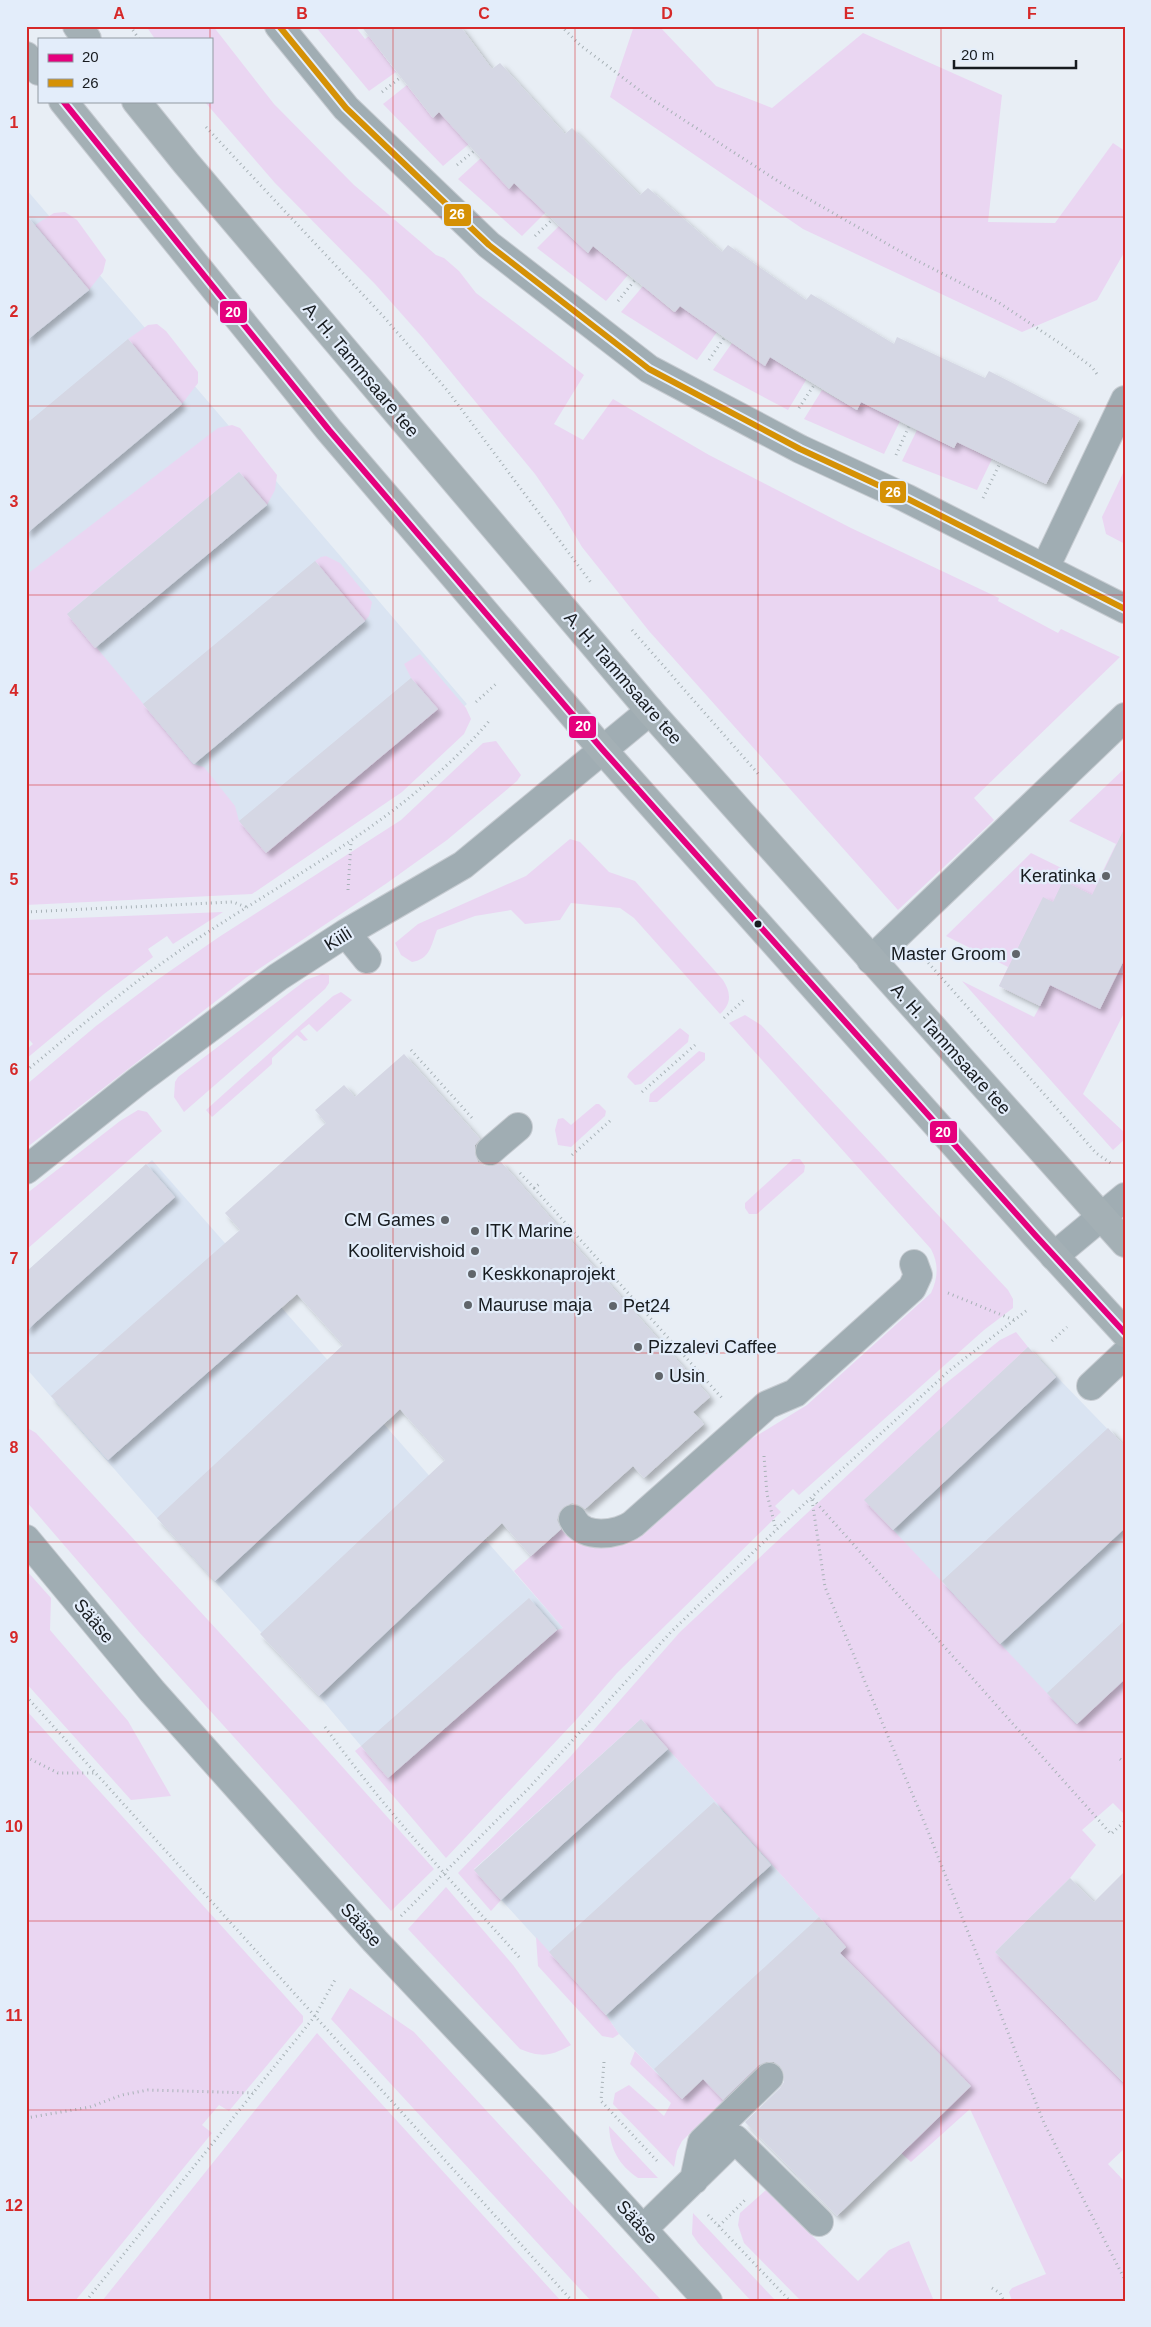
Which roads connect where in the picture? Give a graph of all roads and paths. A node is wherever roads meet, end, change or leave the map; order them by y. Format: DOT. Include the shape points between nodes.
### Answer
graph roads {
  1 [pos="77,26"];
  2 [pos="130,26"];
  3 [pos="278,26"];
  4 [pos="561,26"];
  5 [pos="86,38"];
  6 [pos="138,38"];
  7 [pos="26,56"];
  8 [pos="38,70"];
  9 [pos="401,77"];
  10 [pos="379,94"];
  11 [pos="64,102"];
  12 [pos="137,102"];
  13 [pos="204,125"];
  14 [pos="474,151"];
  15 [pos="453,168"];
  16 [pos="552,220"];
  17 [pos="533,238"];
  18 [pos="635,280"];
  19 [pos="617,301"];
  20 [pos="724,338"];
  21 [pos="708,361"];
  22 [pos="814,385"];
  23 [pos="1123,405"];
  24 [pos="798,409"];
  25 [pos="909,426"];
  26 [pos="892,463"];
  27 [pos="1000,463"];
  28 [pos="983,498"];
  29 [pos="1045,568"];
  30 [pos="594,586"];
  31 [pos="1125,609"];
  32 [pos="626,623"];
  33 [pos="495,685"];
  34 [pos="476,702"];
  35 [pos="650,711"];
  36 [pos="1125,717"];
  37 [pos="490,720"];
  38 [pos="602,749"];
  39 [pos="761,778"];
  40 [pos="246,907"];
  41 [pos="26,912"];
  42 [pos="346,933"];
  43 [pos="366,958"];
  44 [pos="925,959"];
  45 [pos="871,960"];
  46 [pos="746,998"];
  47 [pos="724,1018"];
  48 [pos="695,1045"];
  49 [pos="411,1050"];
  50 [pos="26,1071"];
  51 [pos="642,1092"];
  52 [pos="473,1120"];
  53 [pos="611,1120"];
  54 [pos="518,1127"];
  55 [pos="490,1151"];
  56 [pos="572,1155"];
  57 [pos="514,1166"];
  58 [pos="1118,1168"];
  59 [pos="26,1170"];
  60 [pos="541,1183"];
  61 [pos="534,1188"];
  62 [pos="1125,1197"];
  63 [pos="1102,1217"];
  64 [pos="1125,1243"];
  65 [pos="1054,1256"];
  66 [pos="915,1272"];
  67 [pos="1026,1311"];
  68 [pos="1014,1320"];
  69 [pos="1067,1327"];
  70 [pos="1125,1333"];
  71 [pos="1052,1342"];
  72 [pos="1125,1354"];
  73 [pos="1090,1386"];
  74 [pos="758,1413"];
  75 [pos="812,1499"];
  76 [pos="573,1519"];
  77 [pos="776,1530"];
  78 [pos="26,1539"];
  79 [pos="26,1696"];
  80 [pos="325,1727"];
  81 [pos="26,1757"];
  82 [pos="1120,1759"];
  83 [pos="1125,1763"];
  84 [pos="95,1772"];
  85 [pos="1125,1821"];
  86 [pos="444,1872"];
  87 [pos="398,1920"];
  88 [pos="520,1958"];
  89 [pos="336,1978"];
  90 [pos="315,2016"];
  91 [pos="604,2062"];
  92 [pos="769,2077"];
  93 [pos="253,2093"];
  94 [pos="26,2118"];
  95 [pos="664,2169"];
  96 [pos="694,2180"];
  97 [pos="703,2209"];
  98 [pos="819,2222"];
  99 [pos="644,2229"];
  100 [pos="1125,2280"];
  101 [pos="992,2288"];
  102 [pos="86,2301"];
  103 [pos="572,2301"];
  104 [pos="708,2301"];
  105 [pos="790,2301"];
  106 [pos="1004,2301"];
  1 -- 5 [label="main road"];
  2 -- 6 [label="path"];
  3 -- 29 [label="street" via="346,108 489,246 649,369 800,449"];
  4 -- 23 [label="path" via="580,45 647,96 784,185 912,258 998,302 1064,346 1092,367"];
  7 -- 8 [label="main road"];
  9 -- 10 [label="path"];
  11 -- 38 [label="main road" via="329,430"];
  12 -- 35 [label="main road, A. H. Tammsaare tee"];
  13 -- 30 [label="path" via="447,390"];
  14 -- 15 [label="path"];
  16 -- 17 [label="path"];
  18 -- 19 [label="path"];
  20 -- 21 [label="path"];
  22 -- 24 [label="path"];
  23 -- 29 [label="street"];
  25 -- 26 [label="path"];
  27 -- 28 [label="path"];
  29 -- 31 [label="street"];
  32 -- 39 [label="path"];
  33 -- 34 [label="path"];
  35 -- 38 [label="street, Kiili"];
  35 -- 45 [label="main road, A. H. Tammsaare tee"];
  36 -- 45 [label="street"];
  37 -- 40 [label="path" via="383,820"];
  38 -- 42 [label="street, Kiili" via="462,865"];
  38 -- 65 [label="main road"];
  40 -- 41 [label="path" via="233,902"];
  40 -- 50 [label="path" via="144,976"];
  42 -- 43 [label="street"];
  42 -- 59 [label="street, Kiili" via="255,994"];
  44 -- 58 [label="path" via="1096,1153"];
  45 -- 63 [label="main road, A. H. Tammsaare tee"];
  46 -- 47 [label="path"];
  48 -- 51 [label="path"];
  49 -- 52 [label="path"];
  53 -- 56 [label="path"];
  54 -- 55 [label="street"];
  57 -- 61 [label="path"];
  60 -- 61 [label="path"];
  61 -- 74 [label="path" via="731,1407"];
  62 -- 63 [label="street"];
  63 -- 64 [label="main road, A. H. Tammsaare tee"];
  63 -- 65 [label="street"];
  65 -- 70 [label="main road"];
  66 -- 68 [label="path"];
  66 -- 74 [label="street" via="912,1288 795,1393"];
  67 -- 68 [label="path"];
  68 -- 75 [label="path" via="950,1370"];
  69 -- 71 [label="path"];
  72 -- 73 [label="street"];
  74 -- 76 [label="street" via="627,1529 594,1532 575,1524"];
  74 -- 77 [label="path" via="767,1494"];
  75 -- 77 [label="path"];
  75 -- 85 [label="path" via="1111,1834"];
  75 -- 100 [label="path" via="825,1587 925,1824 1044,2122"];
  77 -- 86 [label="path" via="672,1632 529,1788"];
  78 -- 99 [label="street, Sääse" via="152,1690 368,1934"];
  79 -- 84 [label="path"];
  80 -- 86 [label="path" via="348,1759"];
  81 -- 84 [label="path" via="58,1773"];
  82 -- 83 [label="path"];
  84 -- 90 [label="path"];
  86 -- 87 [label="path"];
  86 -- 88 [label="path"];
  89 -- 90 [label="path"];
  90 -- 93 [label="path"];
  90 -- 103 [label="path"];
  91 -- 95 [label="path" via="601,2101"];
  92 -- 96 [label="street" via="702,2142"];
  93 -- 94 [label="path" via="148,2090 122,2095 90,2107"];
  93 -- 102 [label="path"];
  96 -- 98 [label="street" via="735,2139"];
  96 -- 99 [label="street"];
  97 -- 105 [label="path"];
  99 -- 104 [label="street, Sääse"];
  101 -- 106 [label="path"];
}
